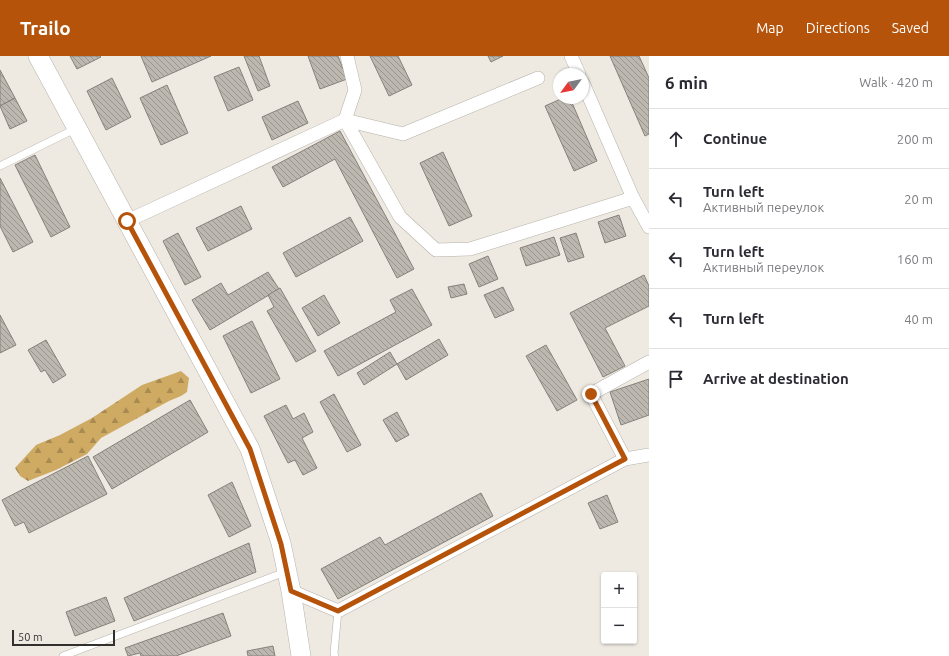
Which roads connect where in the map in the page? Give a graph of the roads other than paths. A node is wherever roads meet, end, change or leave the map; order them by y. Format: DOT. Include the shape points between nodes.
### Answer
graph roads {
  1 [pos="38,56"];
  2 [pos="347,56"];
  3 [pos="571,56"];
  4 [pos="576,68"];
  5 [pos="538,78"];
  6 [pos="589,97"];
  7 [pos="345,120"];
  8 [pos="78,128"];
  9 [pos="0,166"];
  10 [pos="633,198"];
  11 [pos="127,221"];
  12 [pos="649,227"];
  13 [pos="649,362"];
  14 [pos="649,455"];
  15 [pos="625,459"];
  16 [pos="286,572"];
  17 [pos="291,591"];
  18 [pos="338,611"];
  19 [pos="63,656"];
  20 [pos="301,656"];
  21 [pos="335,656"];
  1 -- 8 [label="main road"];
  2 -- 7 [label="street" via="355,90"];
  3 -- 4 [label="street"];
  5 -- 7 [label="street" via="403,134"];
  6 -- 10 [label="street"];
  7 -- 10 [label="street" via="400,217 436,250 470,250"];
  7 -- 11 [label="street"];
  8 -- 9 [label="lane"];
  8 -- 11 [label="main road"];
  10 -- 12 [label="street"];
  11 -- 16 [label="main road" via="250,449 281,544"];
  13 -- 15 [label="street" via="591,394"];
  14 -- 15 [label="street"];
  15 -- 18 [label="street"];
  16 -- 17 [label="main road"];
  16 -- 19 [label="lane"];
  17 -- 18 [label="street"];
  17 -- 20 [label="main road"];
  18 -- 21 [label="lane"];
}
